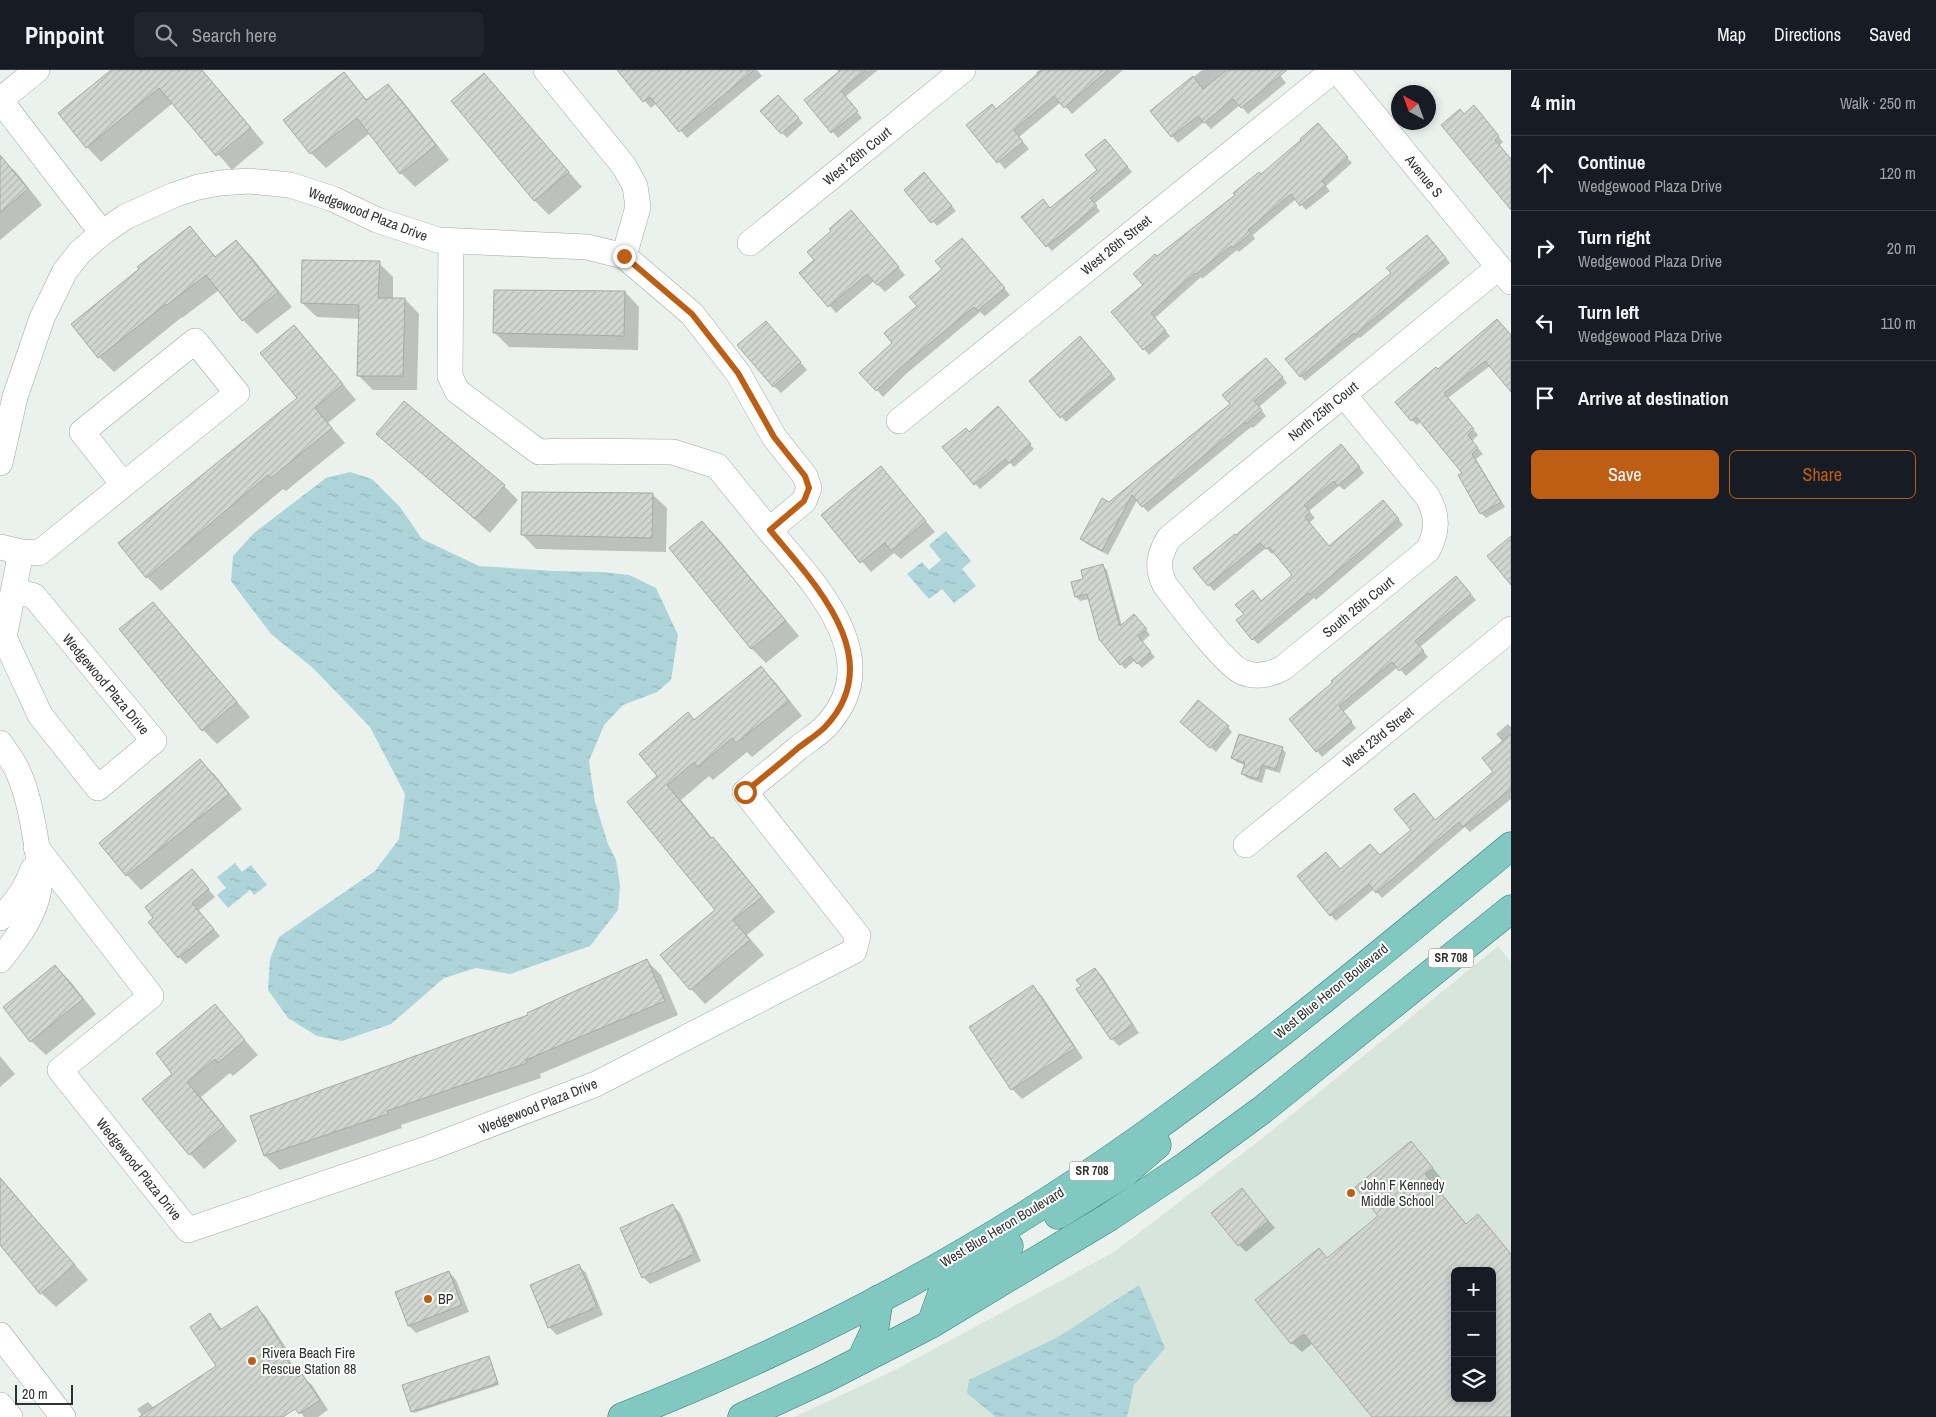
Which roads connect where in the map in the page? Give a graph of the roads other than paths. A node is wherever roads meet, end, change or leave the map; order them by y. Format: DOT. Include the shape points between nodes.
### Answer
graph roads {
  1 [pos="37,70"];
  2 [pos="546,70"];
  3 [pos="963,70"];
  4 [pos="1335,70"];
  5 [pos="0,100"];
  6 [pos="102,233"];
  7 [pos="452,242"];
  8 [pos="750,243"];
  9 [pos="624,256"];
  10 [pos="1505,274"];
  11 [pos="1344,395"];
  12 [pos="899,421"];
  13 [pos="0,463"];
  14 [pos="123,484"];
  15 [pos="770,530"];
  16 [pos="11,550"];
  17 [pos="1158,564"];
  18 [pos="14,590"];
  19 [pos="1511,629"];
  20 [pos="0,743"];
  21 [pos="1246,845"];
  22 [pos="1511,846"];
  23 [pos="36,847"];
  24 [pos="1511,909"];
  25 [pos="0,918"];
  26 [pos="0,960"];
  27 [pos="1162,1122"];
  28 [pos="879,1299"];
  29 [pos="931,1324"];
  30 [pos="0,1335"];
  31 [pos="861,1360"];
  32 [pos="0,1405"];
  33 [pos="10,1417"];
  34 [pos="63,1417"];
  35 [pos="622,1417"];
  36 [pos="742,1417"];
  1 -- 5 [label="street"];
  2 -- 9 [label="street" via="624,166 635,186 638,207"];
  3 -- 8 [label="street, West 26th Court"];
  4 -- 10 [label="street, Avenue S"];
  4 -- 12 [label="street, West 26th Street"];
  5 -- 6 [label="street"];
  6 -- 7 [label="street, Wedgewood Plaza Drive" via="125,217 174,195 198,187 249,181 311,192 334,199 396,228 425,238"];
  6 -- 13 [label="street, Wedgewood Plaza Drive" via="80,252 66,271 42,318 15,397"];
  7 -- 9 [label="street, Wedgewood Plaza Drive" via="587,248"];
  7 -- 15 [label="street, Wedgewood Plaza Drive" via="450,376 457,391 539,452 673,452 717,466"];
  9 -- 15 [label="street, Wedgewood Plaza Drive" via="692,314 738,373 774,437 805,476 809,488 804,501"];
  10 -- 11 [label="street, North 25th Court"];
  11 -- 17 [label="street, North 25th Court" via="1174,532 1163,547"];
  11 -- 17 [label="street, South 25th Court" via="1434,508 1437,524 1428,550 1283,668 1264,675 1244,673 1228,662 1165,585"];
  14 -- 14 [label="street, Wedgewood Plaza Drive" via="237,393 195,341 82,432"];
  14 -- 16 [label="street, Wedgewood Plaza Drive" via="39,553"];
  15 -- 23 [label="street, Wedgewood Plaza Drive" via="824,596 838,619 847,646 850,676 844,700 825,726 745,792 858,936 854,951 596,1084 429,1148 188,1230 60,1070 151,996"];
  16 -- 18 [label="street, Wedgewood Plaza Drive"];
  18 -- 18 [label="street, Wedgewood Plaza Drive" via="4,637 40,715 98,788 154,741 34,596"];
  19 -- 21 [label="street, West 23rd Street"];
  20 -- 23 [label="street, Wedgewood Plaza Drive" via="18,771 26,792"];
  22 -- 27 [label="main road, West Blue Heron Boulevard / SR 708" via="1325,997"];
  23 -- 25 [label="street" via="26,887"];
  23 -- 26 [label="street, Wedgewood Plaza Drive" via="38,897 23,930"];
  24 -- 29 [label="main road, SR 708" via="1262,1110 1187,1165 1101,1222"];
  27 -- 28 [label="main road, West Blue Heron Boulevard / SR 708" via="1061,1192"];
  27 -- 29 [label="main road" via="1160,1142 1122,1175 953,1281 942,1293"];
  28 -- 31 [label="main road" via="874,1332"];
  28 -- 35 [label="main road, West Blue Heron Boulevard / SR 708" via="773,1352"];
  29 -- 31 [label="main road, SR 708"];
  30 -- 34 [label="street"];
  31 -- 36 [label="main road, SR 708"];
  32 -- 33 [label="street"];
}
